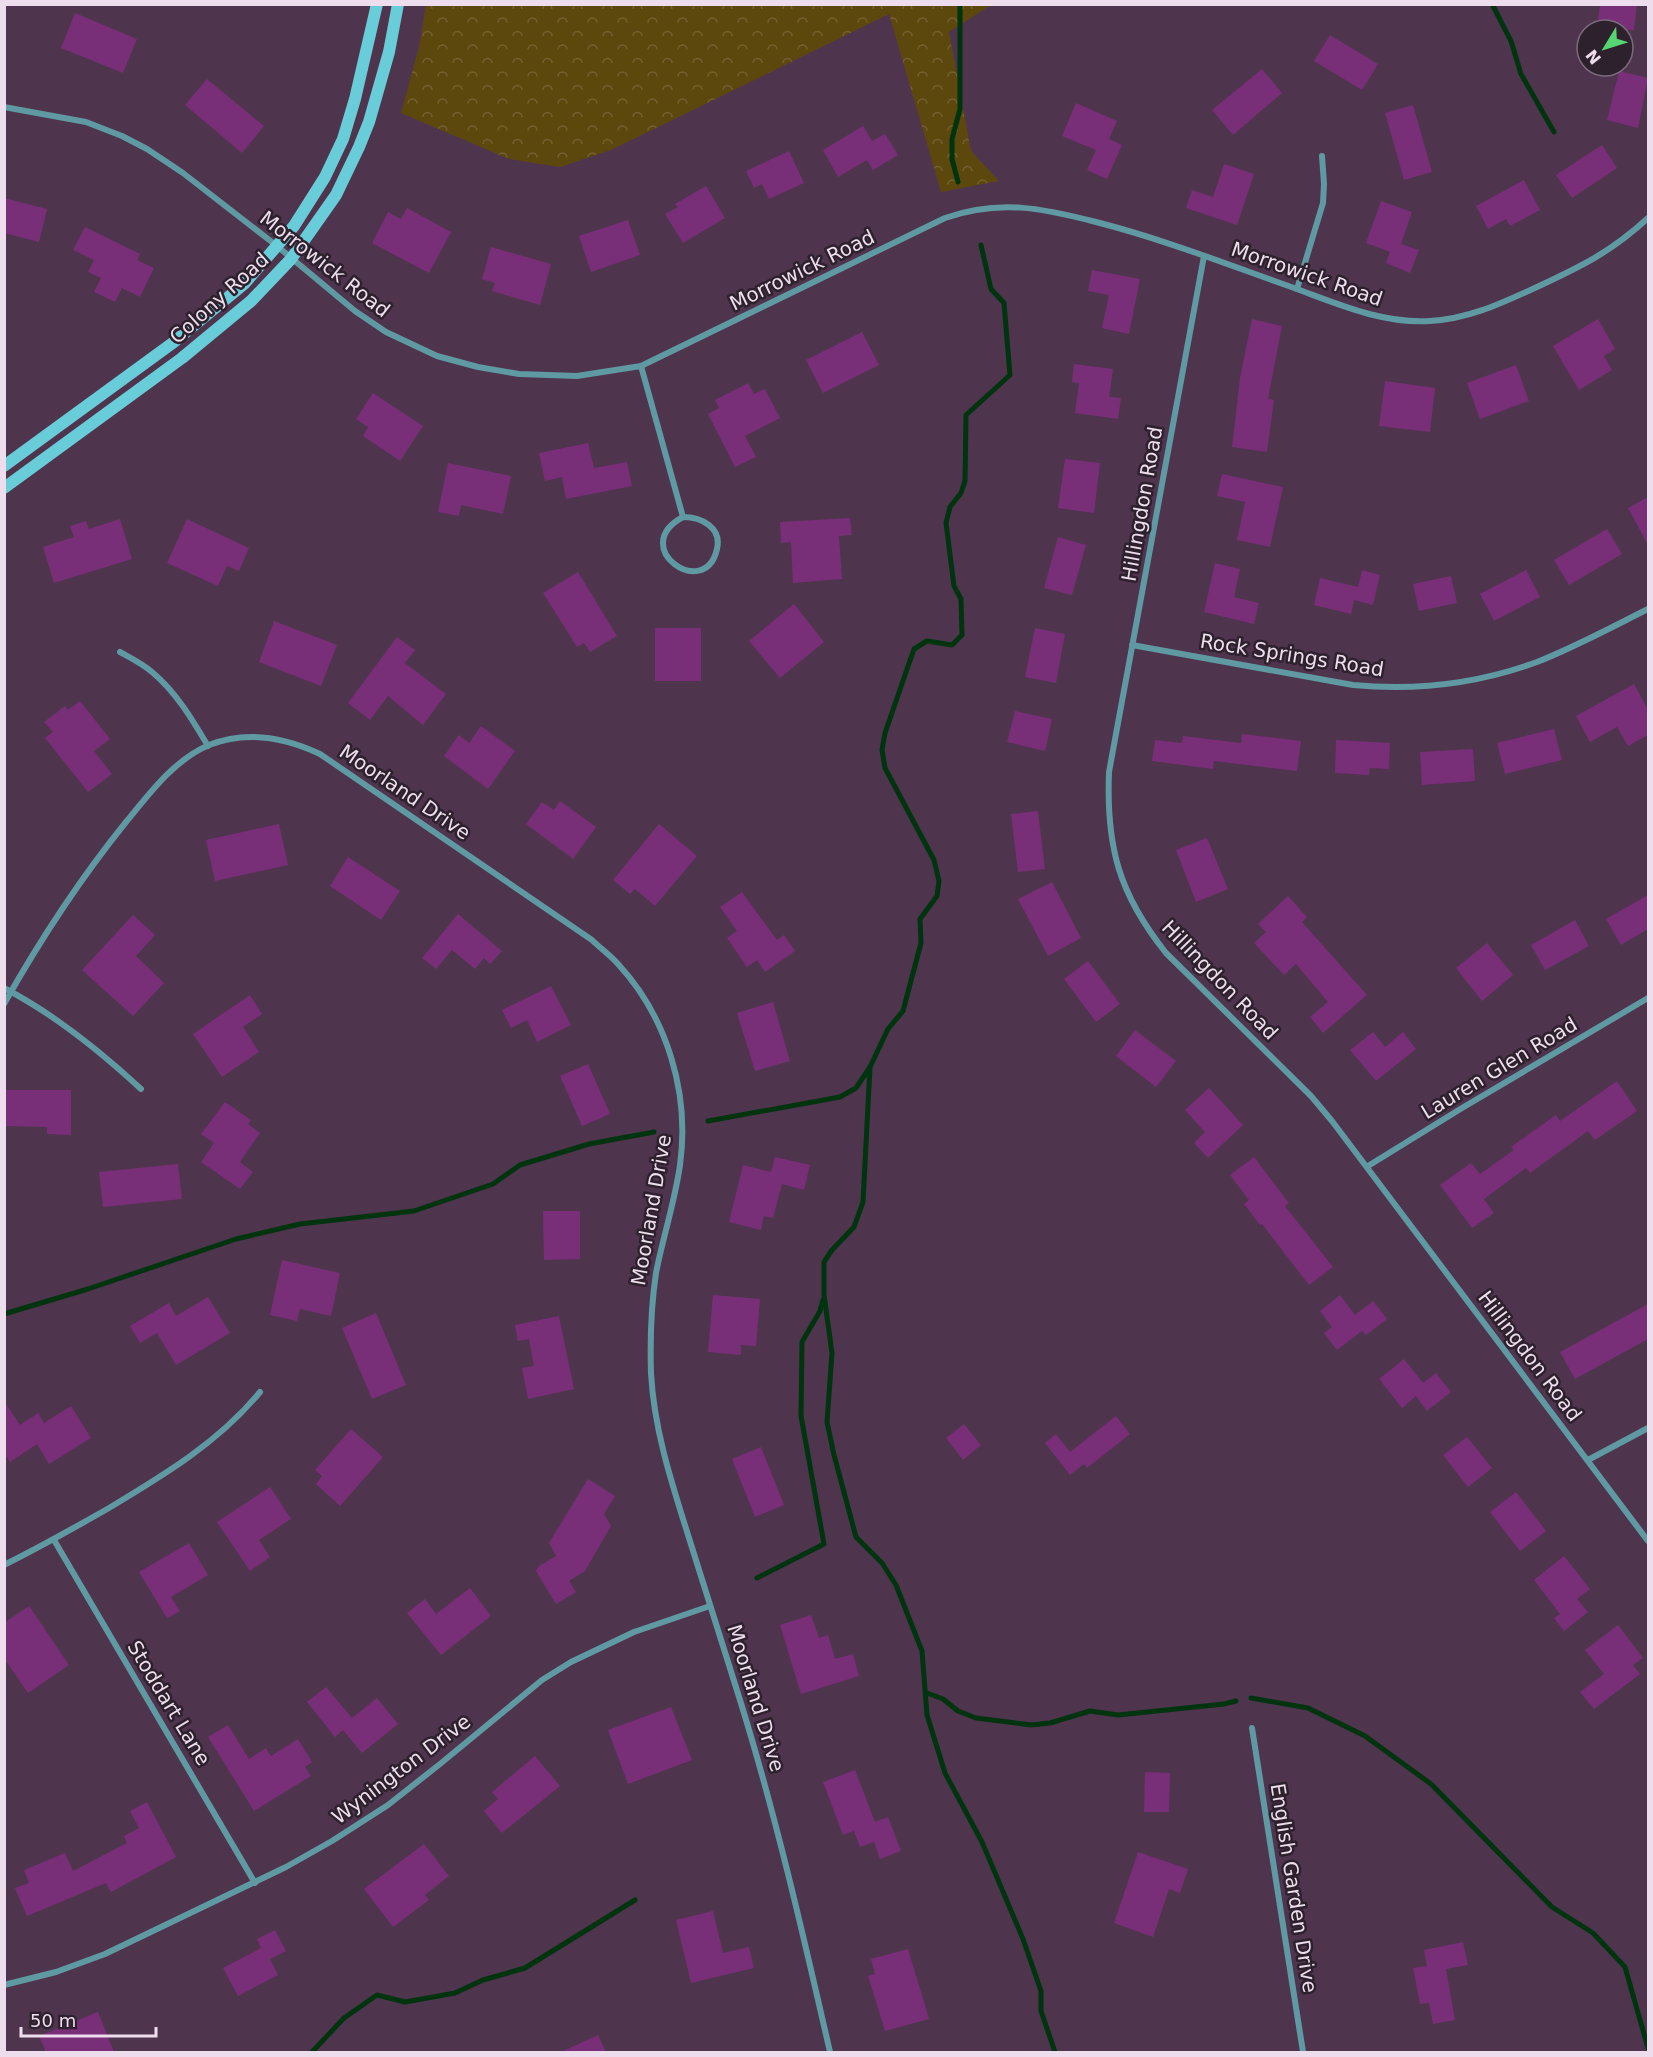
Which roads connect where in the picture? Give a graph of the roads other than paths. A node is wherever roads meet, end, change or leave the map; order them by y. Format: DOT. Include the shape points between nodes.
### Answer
graph roads {
  1 [pos="377,4"];
  2 [pos="398,4"];
  3 [pos="4,107"];
  4 [pos="1322,156"];
  5 [pos="1648,218"];
  6 [pos="277,246"];
  7 [pos="1204,256"];
  8 [pos="291,259"];
  9 [pos="1297,289"];
  10 [pos="641,366"];
  11 [pos="4,466"];
  12 [pos="4,488"];
  13 [pos="683,517"];
  14 [pos="1648,609"];
  15 [pos="1132,645"];
  16 [pos="120,652"];
  17 [pos="208,746"];
  18 [pos="4,988"];
  19 [pos="11,992"];
  20 [pos="1648,998"];
  21 [pos="4,1004"];
  22 [pos="141,1089"];
  23 [pos="1368,1166"];
  24 [pos="260,1392"];
  25 [pos="1648,1428"];
  26 [pos="1588,1460"];
  27 [pos="54,1540"];
  28 [pos="1648,1541"];
  29 [pos="4,1565"];
  30 [pos="710,1606"];
  31 [pos="1252,1728"];
  32 [pos="255,1883"];
  33 [pos="4,1985"];
  34 [pos="830,2052"];
  35 [pos="1303,2052"];
  1 -- 6 [label="main road, Colony Road" via="343,140 325,177"];
  2 -- 8 [label="main road, Colony Road" via="389,52 359,147 336,195"];
  3 -- 6 [label="street, Morrowick Road" via="86,122 122,136 183,173"];
  4 -- 9 [label="street" via="1323,203"];
  5 -- 9 [label="street, Morrowick Road" via="1625,240 1592,262 1496,306 1452,319 1387,318"];
  6 -- 8 [label="street, Morrowick Road"];
  6 -- 11 [label="main road, Colony Road" via="244,284 174,342"];
  7 -- 9 [label="street, Morrowick Road"];
  7 -- 10 [label="street, Morrowick Road" via="1133,231 1061,213 1023,207 982,208 945,218"];
  7 -- 15 [label="street, Hillingdon Road"];
  8 -- 10 [label="street, Morrowick Road" via="386,332 436,356 478,367 548,376"];
  8 -- 12 [label="main road, Colony Road" via="251,301 182,358"];
  10 -- 13 [label="street"];
  13 -- 13 [label="street" via="704,520 717,537 714,557 708,566 698,570 677,568 664,552 667,530"];
  14 -- 15 [label="street, Rock Springs Road" via="1536,662 1490,677 1414,688 1353,685"];
  15 -- 23 [label="street, Hillingdon Road" via="1108,772 1107,808 1126,891 1166,953 1311,1096"];
  16 -- 17 [label="street" via="170,688"];
  17 -- 19 [label="street, Moorland Drive" via="168,773 110,842 62,907"];
  17 -- 30 [label="street, Moorland Drive" via="262,736 298,743 320,754 592,940 617,963 648,1005 674,1066 682,1128 680,1165 654,1292 651,1374 667,1467"];
  18 -- 19 [label="street"];
  19 -- 21 [label="street, Moorland Drive"];
  19 -- 22 [label="street" via="98,1051"];
  20 -- 23 [label="street, Lauren Glen Road"];
  23 -- 26 [label="street, Hillingdon Road"];
  24 -- 27 [label="street" via="227,1429 178,1466"];
  25 -- 26 [label="street"];
  26 -- 28 [label="street, Hillingdon Road"];
  27 -- 29 [label="street"];
  27 -- 32 [label="street, Stoddart Lane"];
  30 -- 32 [label="street, Wynington Drive" via="627,1635 571,1662 542,1680 388,1805"];
  30 -- 34 [label="street, Moorland Drive" via="781,1843"];
  31 -- 35 [label="street, English Garden Drive"];
  32 -- 33 [label="street, Wynington Drive" via="105,1954"];
}
